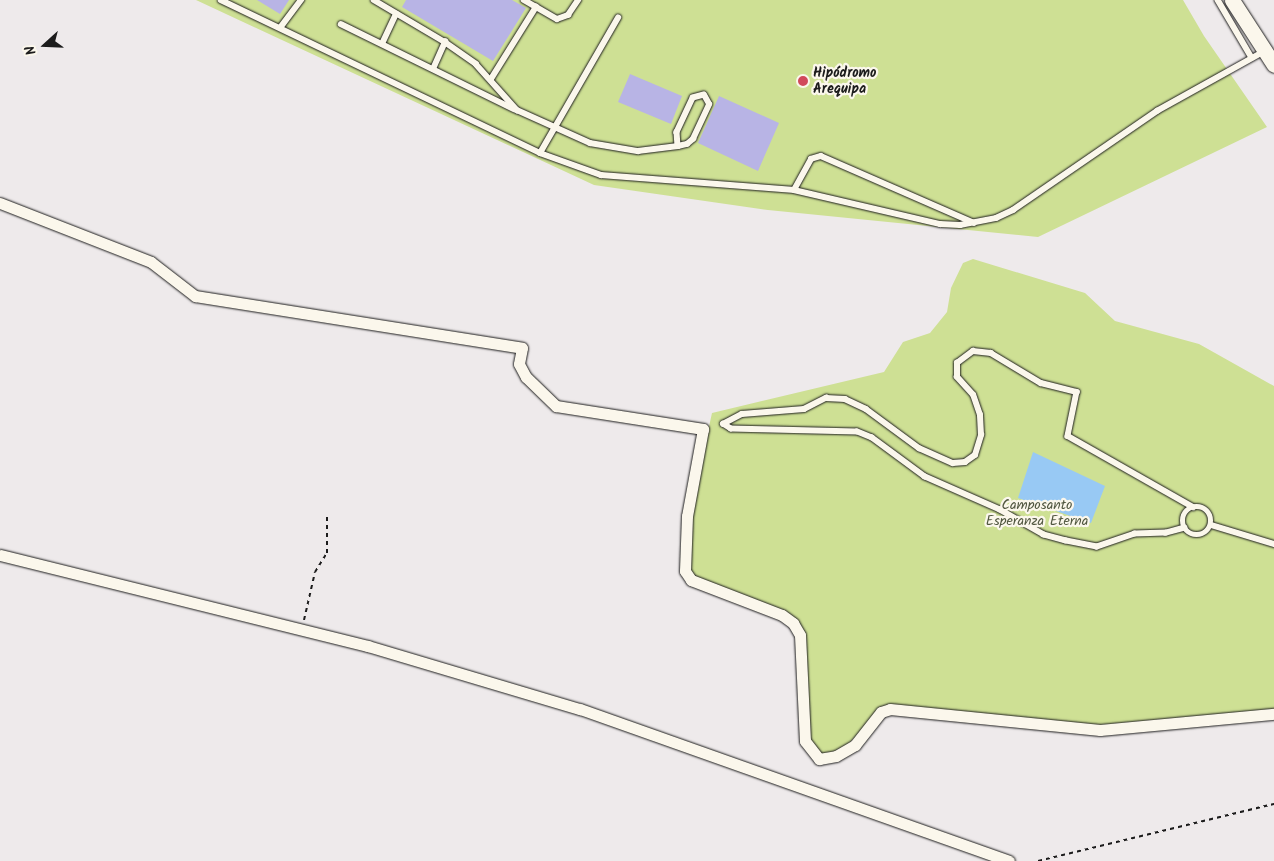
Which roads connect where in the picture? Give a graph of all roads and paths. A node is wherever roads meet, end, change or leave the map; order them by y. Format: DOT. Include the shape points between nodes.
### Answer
graph roads {
  1 [pos="221,0"];
  2 [pos="301,0"];
  3 [pos="374,0"];
  4 [pos="524,0"];
  5 [pos="578,0"];
  6 [pos="1218,0"];
  7 [pos="1232,0"];
  8 [pos="536,7"];
  9 [pos="396,14"];
  10 [pos="618,18"];
  11 [pos="341,24"];
  12 [pos="280,28"];
  13 [pos="445,42"];
  14 [pos="382,44"];
  15 [pos="1259,55"];
  16 [pos="1274,66"];
  17 [pos="433,69"];
  18 [pos="491,79"];
  19 [pos="517,110"];
  20 [pos="554,126"];
  21 [pos="678,146"];
  22 [pos="540,153"];
  23 [pos="794,190"];
  24 [pos="0,203"];
  25 [pos="976,224"];
  26 [pos="1193,507"];
  27 [pos="327,514"];
  28 [pos="1210,525"];
  29 [pos="1185,528"];
  30 [pos="1274,544"];
  31 [pos="0,555"];
  32 [pos="294,626"];
  33 [pos="1274,714"];
  34 [pos="1274,804"];
  35 [pos="1010,861"];
  36 [pos="1038,861"];
  1 -- 12 [label="lane"];
  2 -- 12 [label="lane"];
  3 -- 9 [label="lane"];
  4 -- 8 [label="lane"];
  5 -- 8 [label="lane" via="568,15 561,18 554,18"];
  6 -- 15 [label="lane"];
  7 -- 15 [label="street"];
  8 -- 18 [label="lane"];
  9 -- 13 [label="lane"];
  9 -- 14 [label="lane"];
  10 -- 20 [label="lane"];
  11 -- 14 [label="lane"];
  12 -- 22 [label="lane"];
  13 -- 17 [label="lane"];
  13 -- 18 [label="lane"];
  14 -- 17 [label="lane"];
  15 -- 16 [label="street"];
  15 -- 25 [label="lane" via="1157,111 1013,210"];
  17 -- 19 [label="lane"];
  18 -- 19 [label="lane"];
  19 -- 20 [label="lane"];
  20 -- 21 [label="lane" via="571,137 615,149 638,151"];
  20 -- 22 [label="lane"];
  21 -- 21 [label="lane" via="677,132 693,98 698,94 704,95 709,104 693,140"];
  22 -- 23 [label="lane" via="610,177"];
  23 -- 25 [label="lane" via="940,224"];
  23 -- 25 [label="lane" via="810,159 821,156"];
  24 -- 33 [label="street" via="151,262 195,296 522,348 519,364 526,377 556,406 703,429 687,516 685,572 691,580 782,615 793,623 800,635 805,741 820,759 836,756 855,745 881,712 890,709 1100,730"];
  26 -- 28 [label="lane" via="1208,511"];
  26 -- 29 [label="lane" via="1184,514"];
  26 -- 29 [label="lane" via="1068,436 1077,392 1041,383 991,354 973,351 957,363 957,376 973,395 980,415 975,455 965,462 953,463 919,448 866,409 845,400 826,398 804,409 742,414 723,424 731,429 857,432 872,438 925,477 1000,510 1044,535 1066,541 1097,546 1135,534 1166,533"];
  27 -- 32 [label="path" via="325,560 315,572 304,621"];
  28 -- 29 [label="lane" via="1205,532 1196,535"];
  28 -- 30 [label="lane"];
  31 -- 32 [label="street"];
  32 -- 35 [label="street" via="580,709"];
  34 -- 36 [label="path"];
}
